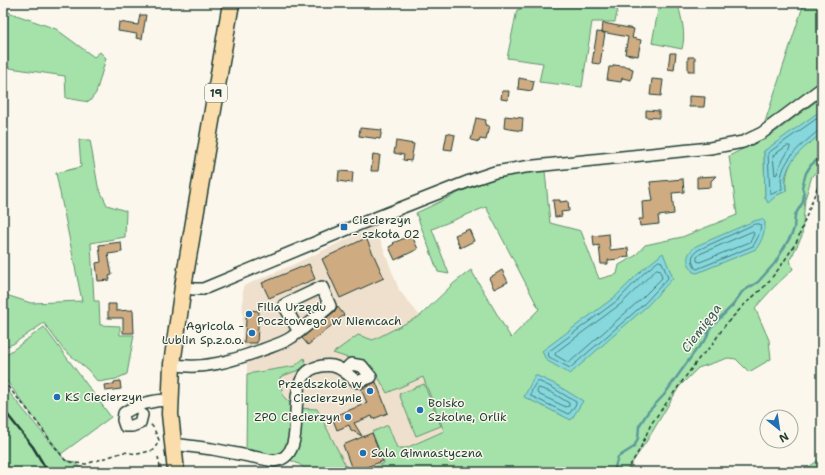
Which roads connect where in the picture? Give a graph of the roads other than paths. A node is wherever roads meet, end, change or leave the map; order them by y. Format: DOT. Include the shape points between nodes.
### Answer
graph roads {
  1 [pos="231,3"];
  2 [pos="822,88"];
  3 [pos="183,287"];
  4 [pos="298,332"];
  5 [pos="172,364"];
  6 [pos="344,371"];
  7 [pos="170,400"];
  8 [pos="142,413"];
  9 [pos="173,444"];
  10 [pos="176,472"];
  1 -- 3 [label="highway, 19"];
  2 -- 3 [label="street" via="762,133 743,142 495,172 208,287"];
  3 -- 5 [label="highway, 19"];
  4 -- 5 [label="street" via="275,345 236,359 199,366"];
  5 -- 7 [label="highway, 19"];
  6 -- 9 [label="street" via="327,365 312,369 302,377 297,389 296,432 290,451 278,461"];
  7 -- 8 [label="street" via="150,401"];
  7 -- 9 [label="highway, 19"];
  9 -- 10 [label="highway, 19"];
}
